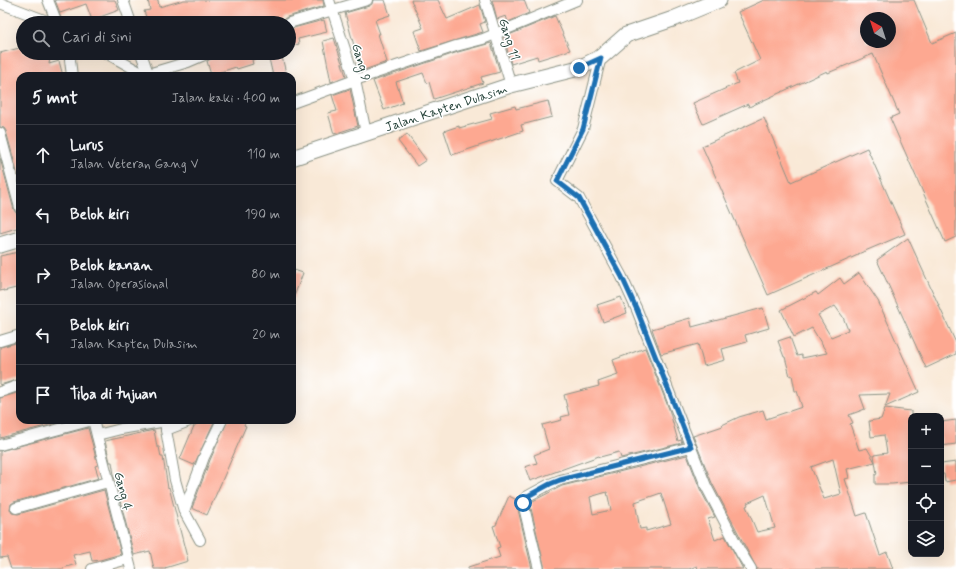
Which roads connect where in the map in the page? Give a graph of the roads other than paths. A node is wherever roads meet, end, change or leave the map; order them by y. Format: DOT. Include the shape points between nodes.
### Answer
graph roads {
  1 [pos="48,0"];
  2 [pos="329,0"];
  3 [pos="367,0"];
  4 [pos="485,0"];
  5 [pos="577,0"];
  6 [pos="719,0"];
  7 [pos="126,1"];
  8 [pos="0,3"];
  9 [pos="333,11"];
  10 [pos="34,16"];
  11 [pos="54,16"];
  12 [pos="129,16"];
  13 [pos="296,22"];
  14 [pos="495,34"];
  15 [pos="601,58"];
  16 [pos="70,60"];
  17 [pos="119,60"];
  18 [pos="143,60"];
  19 [pos="193,60"];
  20 [pos="72,72"];
  21 [pos="142,72"];
  22 [pos="147,72"];
  23 [pos="157,72"];
  24 [pos="355,80"];
  25 [pos="511,85"];
  26 [pos="296,102"];
  27 [pos="0,133"];
  28 [pos="366,133"];
  29 [pos="296,157"];
  30 [pos="16,193"];
  31 [pos="16,240"];
  32 [pos="0,245"];
  33 [pos="16,336"];
  34 [pos="0,341"];
  35 [pos="16,386"];
  36 [pos="0,392"];
  37 [pos="78,424"];
  38 [pos="94,424"];
  39 [pos="166,424"];
  40 [pos="220,424"];
  41 [pos="97,435"];
  42 [pos="0,445"];
  43 [pos="691,447"];
  44 [pos="108,482"];
  45 [pos="16,508"];
  46 [pos="184,511"];
  47 [pos="200,540"];
  48 [pos="129,564"];
  49 [pos="92,569"];
  50 [pos="539,569"];
  51 [pos="751,569"];
  1 -- 11 [label="street"];
  2 -- 9 [label="street, Gang 9"];
  3 -- 9 [label="street"];
  4 -- 14 [label="street, Gang 11"];
  5 -- 14 [label="street"];
  6 -- 15 [label="main road, Jalan Kapten Dulasim" via="626,35"];
  7 -- 12 [label="street"];
  8 -- 10 [label="street"];
  9 -- 13 [label="street"];
  9 -- 24 [label="street, Gang 9"];
  14 -- 24 [label="street"];
  14 -- 25 [label="street, Gang 11"];
  15 -- 25 [label="main road, Jalan Kapten Dulasim" via="579,68"];
  15 -- 43 [label="street" via="583,129 557,181 579,198 622,277"];
  16 -- 20 [label="street"];
  17 -- 21 [label="street"];
  18 -- 22 [label="street"];
  19 -- 23 [label="street"];
  24 -- 26 [label="street"];
  24 -- 28 [label="street, Gang 9"];
  25 -- 28 [label="main road, Jalan Kapten Dulasim"];
  27 -- 30 [label="street"];
  28 -- 29 [label="main road, Jalan Kapten Dulasim"];
  31 -- 32 [label="main road"];
  33 -- 34 [label="street"];
  35 -- 36 [label="street"];
  37 -- 42 [label="street"];
  38 -- 41 [label="street, Gang 4"];
  39 -- 41 [label="street"];
  39 -- 46 [label="street" via="175,480"];
  40 -- 46 [label="street"];
  41 -- 44 [label="street, Gang 4"];
  43 -- 50 [label="street" via="560,480 526,497 523,503"];
  43 -- 51 [label="street" via="706,486"];
  44 -- 45 [label="street"];
  44 -- 48 [label="street, Gang 4"];
  46 -- 47 [label="street"];
  48 -- 49 [label="street"];
}
